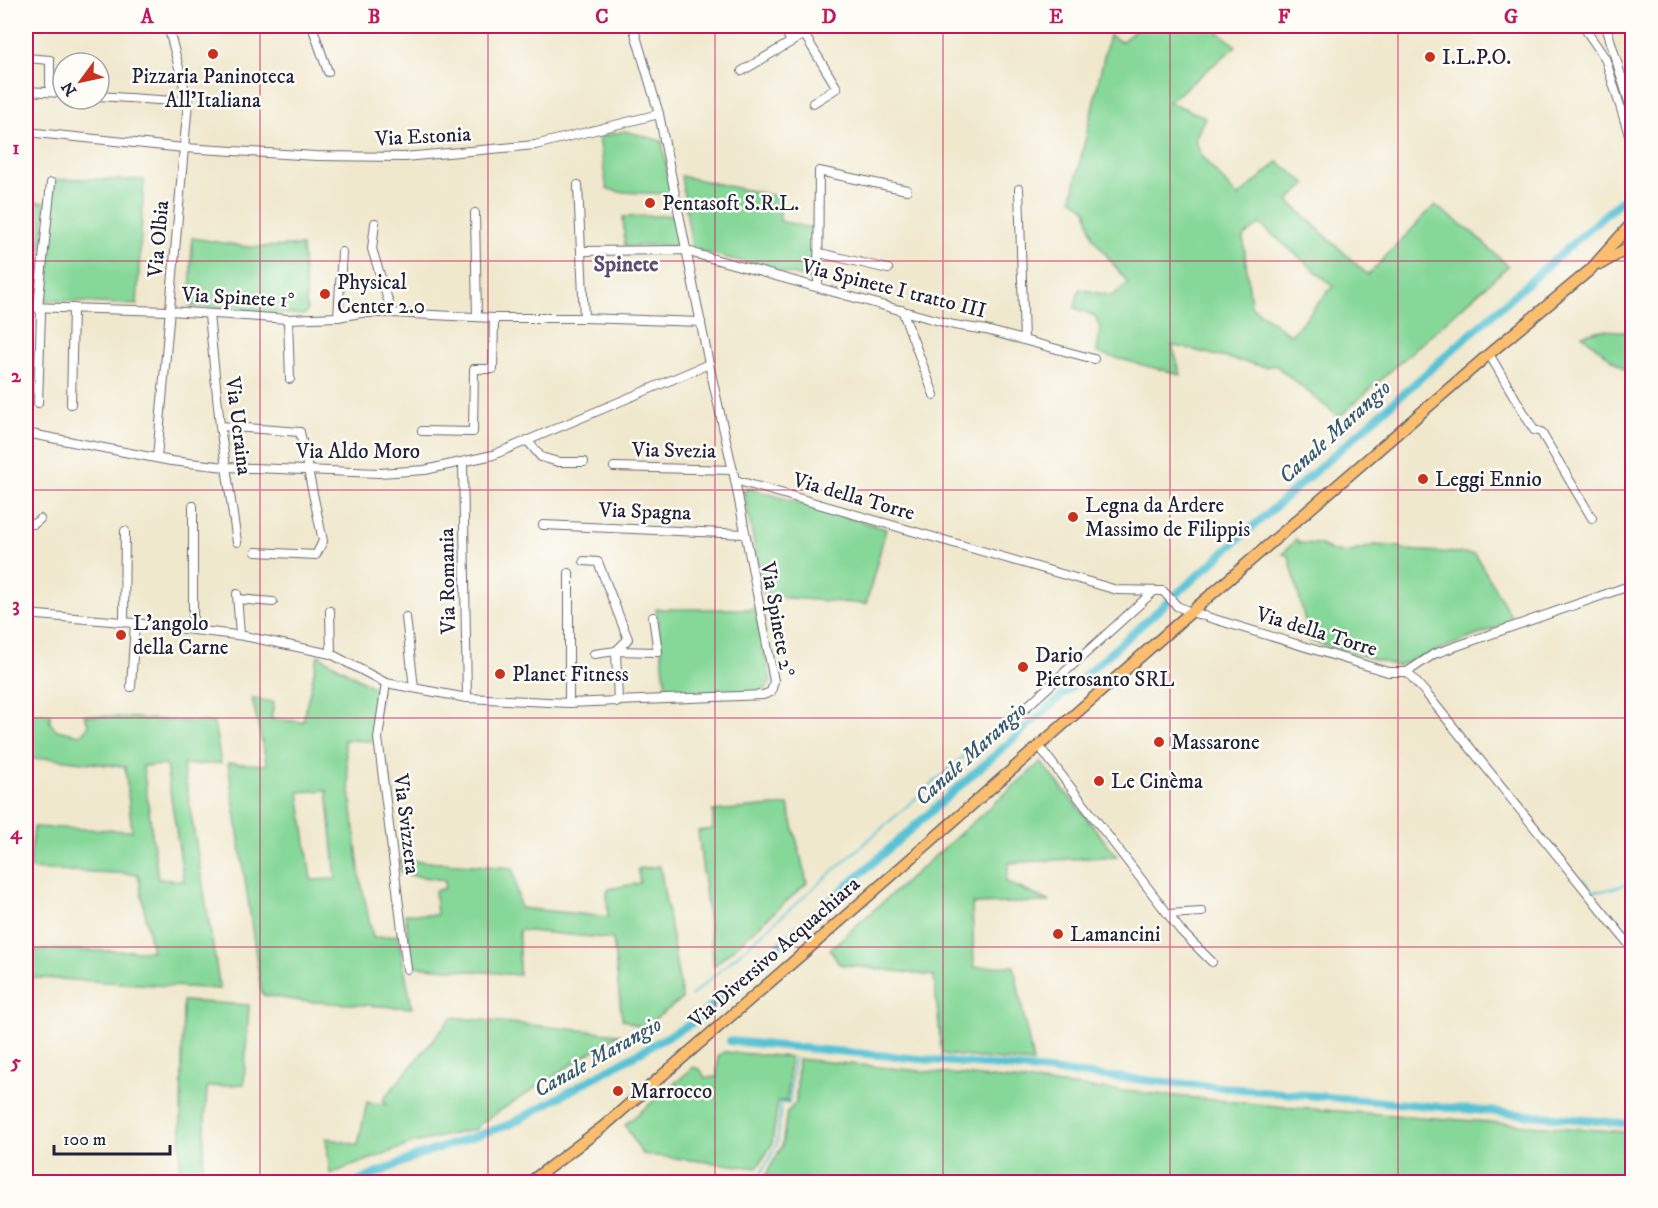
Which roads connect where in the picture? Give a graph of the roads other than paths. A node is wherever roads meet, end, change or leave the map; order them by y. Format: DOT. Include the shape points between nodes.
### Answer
graph roads {
  1 [pos="168,26"];
  2 [pos="312,26"];
  3 [pos="633,26"];
  4 [pos="783,26"];
  5 [pos="1583,26"];
  6 [pos="1606,26"];
  7 [pos="791,42"];
  8 [pos="26,58"];
  9 [pos="742,71"];
  10 [pos="328,72"];
  11 [pos="26,91"];
  12 [pos="50,92"];
  13 [pos="111,97"];
  14 [pos="188,102"];
  15 [pos="813,103"];
  16 [pos="1632,112"];
  17 [pos="659,114"];
  18 [pos="26,132"];
  19 [pos="1632,144"];
  20 [pos="184,148"];
  21 [pos="51,183"];
  22 [pos="578,185"];
  23 [pos="1019,189"];
  24 [pos="907,190"];
  25 [pos="475,213"];
  26 [pos="375,223"];
  27 [pos="1632,223"];
  28 [pos="1632,246"];
  29 [pos="687,250"];
  30 [pos="581,251"];
  31 [pos="342,252"];
  32 [pos="820,253"];
  33 [pos="888,269"];
  34 [pos="1590,270"];
  35 [pos="819,287"];
  36 [pos="26,307"];
  37 [pos="38,307"];
  38 [pos="74,308"];
  39 [pos="902,310"];
  40 [pos="170,311"];
  41 [pos="392,313"];
  42 [pos="209,315"];
  43 [pos="338,317"];
  44 [pos="477,317"];
  45 [pos="494,318"];
  46 [pos="584,318"];
  47 [pos="288,319"];
  48 [pos="700,322"];
  49 [pos="1024,339"];
  50 [pos="1489,354"];
  51 [pos="1094,359"];
  52 [pos="709,364"];
  53 [pos="290,379"];
  54 [pos="934,395"];
  55 [pos="38,403"];
  56 [pos="71,404"];
  57 [pos="219,426"];
  58 [pos="422,431"];
  59 [pos="26,433"];
  60 [pos="526,440"];
  61 [pos="158,458"];
  62 [pos="584,462"];
  63 [pos="463,463"];
  64 [pos="226,467"];
  65 [pos="614,467"];
  66 [pos="306,469"];
  67 [pos="733,470"];
  68 [pos="735,480"];
  69 [pos="193,506"];
  70 [pos="1592,518"];
  71 [pos="40,519"];
  72 [pos="26,523"];
  73 [pos="543,525"];
  74 [pos="124,531"];
  75 [pos="745,534"];
  76 [pos="237,542"];
  77 [pos="255,552"];
  78 [pos="584,561"];
  79 [pos="569,573"];
  80 [pos="1632,585"];
  81 [pos="1158,591"];
  82 [pos="273,602"];
  83 [pos="330,611"];
  84 [pos="1191,612"];
  85 [pos="26,614"];
  86 [pos="406,617"];
  87 [pos="653,617"];
  88 [pos="124,622"];
  89 [pos="135,623"];
  90 [pos="193,629"];
  91 [pos="240,635"];
  92 [pos="616,651"];
  93 [pos="331,654"];
  94 [pos="594,654"];
  95 [pos="1407,672"];
  96 [pos="386,683"];
  97 [pos="131,687"];
  98 [pos="414,688"];
  99 [pos="467,698"];
  100 [pos="618,702"];
  101 [pos="569,703"];
  102 [pos="1022,711"];
  103 [pos="1039,746"];
  104 [pos="1202,912"];
  105 [pos="1168,914"];
  106 [pos="1632,948"];
  107 [pos="1212,962"];
  108 [pos="407,969"];
  109 [pos="530,1182"];
  1 -- 14 [label="street, Via Olbia"];
  2 -- 10 [label="street"];
  3 -- 17 [label="street"];
  4 -- 7 [label="street"];
  5 -- 19 [label="street" via="1605,58"];
  6 -- 16 [label="street"];
  7 -- 9 [label="street"];
  7 -- 15 [label="street" via="804,34 837,88"];
  8 -- 12 [label="street" via="50,60"];
  11 -- 12 [label="street"];
  13 -- 14 [label="street"];
  14 -- 20 [label="street, Via Olbia"];
  17 -- 20 [label="street, Via Estonia" via="535,144 404,157"];
  17 -- 29 [label="street"];
  18 -- 20 [label="street, Via Estonia"];
  20 -- 40 [label="street, Via Olbia"];
  21 -- 37 [label="street"];
  22 -- 30 [label="street"];
  23 -- 49 [label="street"];
  24 -- 32 [label="street" via="819,171"];
  25 -- 44 [label="street"];
  26 -- 41 [label="street" via="372,249"];
  27 -- 34 [label="main road"];
  28 -- 34 [label="main road"];
  29 -- 30 [label="street, Via Spinete I tratto III"];
  29 -- 35 [label="street, Via Spinete I tratto III"];
  29 -- 48 [label="street"];
  30 -- 46 [label="street"];
  31 -- 43 [label="street"];
  32 -- 33 [label="street"];
  32 -- 35 [label="street"];
  34 -- 50 [label="main road, Via Diversivo Acquachiara"];
  35 -- 39 [label="street, Via Spinete I tratto III"];
  36 -- 37 [label="street, Via Spinete 1°"];
  37 -- 38 [label="street, Via Spinete 1°"];
  37 -- 55 [label="street"];
  38 -- 40 [label="street, Via Spinete 1°"];
  38 -- 56 [label="street"];
  39 -- 49 [label="street, Via Spinete I tratto III"];
  39 -- 54 [label="street"];
  40 -- 42 [label="street, Via Spinete 1°"];
  40 -- 61 [label="street, Via Olbia"];
  41 -- 43 [label="street, Via Spinete 1°"];
  41 -- 44 [label="street, Via Spinete 1°"];
  42 -- 47 [label="street, Via Spinete 1°"];
  42 -- 57 [label="street, Via Ucraina"];
  43 -- 47 [label="street, Via Spinete 1°"];
  44 -- 45 [label="street, Via Spinete 1°"];
  45 -- 46 [label="street, Via Spinete 1°"];
  45 -- 58 [label="street" via="493,369 474,369 473,432"];
  46 -- 48 [label="street, Via Spinete 1°"];
  47 -- 53 [label="street"];
  48 -- 52 [label="street"];
  49 -- 51 [label="street, Via Spinete I tratto III"];
  50 -- 70 [label="street"];
  50 -- 84 [label="main road, Via Diversivo Acquachiara"];
  52 -- 60 [label="street, Via Aldo Moro"];
  52 -- 67 [label="street"];
  57 -- 64 [label="street, Via Ucraina"];
  57 -- 66 [label="street" via="300,432"];
  59 -- 61 [label="street, Via Aldo Moro"];
  60 -- 62 [label="street" via="541,457 558,462"];
  60 -- 63 [label="street, Via Aldo Moro"];
  61 -- 64 [label="street, Via Aldo Moro"];
  63 -- 66 [label="street, Via Aldo Moro" via="379,472"];
  63 -- 99 [label="street, Via Romania"];
  64 -- 66 [label="street, Via Aldo Moro"];
  64 -- 76 [label="street, Via Ucraina"];
  65 -- 67 [label="street, Via Svezia"];
  66 -- 77 [label="street" via="323,540 316,555"];
  67 -- 68 [label="street"];
  68 -- 75 [label="street, Via Spinete 2°"];
  68 -- 81 [label="street, Via della Torre" via="1117,590"];
  69 -- 90 [label="street"];
  71 -- 72 [label="street" via="34,524"];
  73 -- 75 [label="street, Via Spagna"];
  74 -- 88 [label="street"];
  75 -- 100 [label="street, Via Spinete 2°" via="774,681 771,692"];
  78 -- 92 [label="street" via="598,562 628,639"];
  79 -- 101 [label="street"];
  80 -- 95 [label="street" via="1434,654"];
  81 -- 84 [label="street, Via della Torre"];
  81 -- 102 [label="street"];
  82 -- 91 [label="street" via="238,597"];
  83 -- 93 [label="street"];
  84 -- 95 [label="street, Via della Torre" via="1388,672"];
  84 -- 103 [label="main road, Via Diversivo Acquachiara"];
  85 -- 88 [label="street, Via Spinete 2°"];
  86 -- 98 [label="street"];
  87 -- 92 [label="street" via="658,652"];
  88 -- 89 [label="street, Via Spinete 2°"];
  89 -- 90 [label="street, Via Spinete 2°"];
  89 -- 97 [label="street"];
  90 -- 91 [label="street, Via Spinete 2°"];
  91 -- 93 [label="street, Via Spinete 2°"];
  92 -- 94 [label="street"];
  92 -- 100 [label="street"];
  93 -- 96 [label="street, Via Spinete 2°"];
  95 -- 106 [label="street"];
  96 -- 98 [label="street, Via Spinete 2°"];
  96 -- 108 [label="street, Via Svizzera" via="378,738"];
  98 -- 99 [label="street, Via Spinete 2°"];
  99 -- 101 [label="street, Via Spinete 2°"];
  100 -- 101 [label="street, Via Spinete 2°"];
  103 -- 105 [label="street"];
  103 -- 109 [label="main road, Via Diversivo Acquachiara" via="604,1126"];
  104 -- 105 [label="street"];
  105 -- 107 [label="street"];
}
